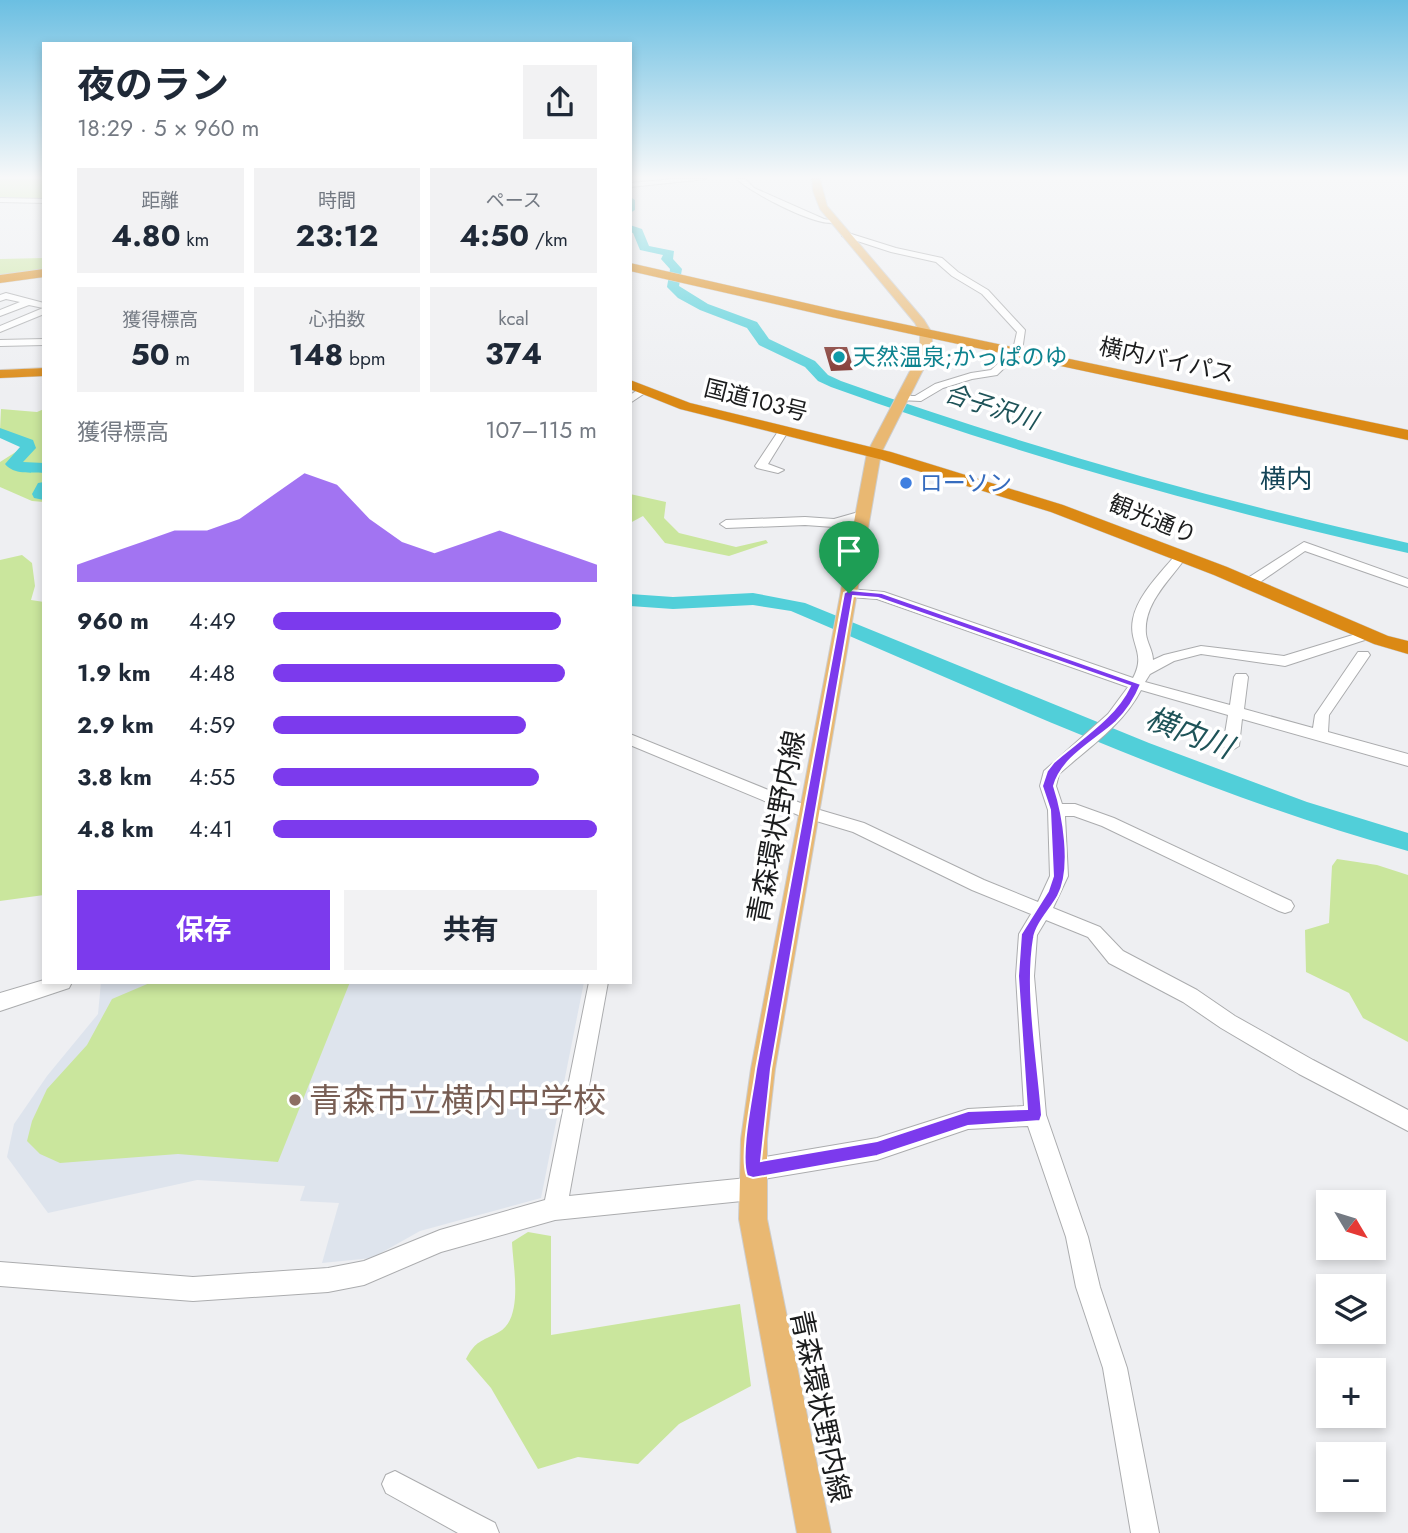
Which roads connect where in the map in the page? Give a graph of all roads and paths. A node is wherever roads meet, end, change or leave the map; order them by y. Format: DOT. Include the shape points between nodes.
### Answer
graph roads {
  1 [pos="859,251"];
  2 [pos="901,251"];
  3 [pos="632,267"];
  4 [pos="42,273"];
  5 [pos="0,279"];
  6 [pos="0,298"];
  7 [pos="29,302"];
  8 [pos="42,305"];
  9 [pos="0,313"];
  10 [pos="42,313"];
  11 [pos="42,324"];
  12 [pos="10,325"];
  13 [pos="0,329"];
  14 [pos="926,333"];
  15 [pos="42,342"];
  16 [pos="0,344"];
  17 [pos="1017,351"];
  18 [pos="42,372"];
  19 [pos="0,374"];
  20 [pos="634,392"];
  21 [pos="899,402"];
  22 [pos="784,430"];
  23 [pos="1408,435"];
  24 [pos="874,453"];
  25 [pos="778,470"];
  26 [pos="862,515"];
  27 [pos="726,524"];
  28 [pos="1181,556"];
  29 [pos="1408,583"];
  30 [pos="1248,584"];
  31 [pos="847,599"];
  32 [pos="1368,634"];
  33 [pos="1408,648"];
  34 [pos="1363,655"];
  35 [pos="1241,677"];
  36 [pos="1140,678"];
  37 [pos="1237,714"];
  38 [pos="1113,718"];
  39 [pos="1320,737"];
  40 [pos="632,740"];
  41 [pos="1231,746"];
  42 [pos="1408,760"];
  43 [pos="1056,810"];
  44 [pos="809,813"];
  45 [pos="1285,906"];
  46 [pos="1040,910"];
  47 [pos="56,984"];
  48 [pos="598,984"];
  49 [pos="0,1002"];
  50 [pos="1035,1115"];
  51 [pos="1408,1121"];
  52 [pos="753,1179"];
  53 [pos="555,1209"];
  54 [pos="0,1274"];
  55 [pos="395,1484"];
  56 [pos="485,1533"];
  57 [pos="814,1533"];
  58 [pos="1145,1533"];
  1 -- 14 [label="main road"];
  2 -- 17 [label="street" via="946,264 985,292 1022,331"];
  3 -- 14 [label="highway, 横内バイパス"];
  4 -- 5 [label="highway"];
  6 -- 7 [label="street"];
  7 -- 8 [label="street"];
  7 -- 9 [label="street"];
  10 -- 12 [label="street"];
  11 -- 12 [label="street"];
  12 -- 13 [label="street"];
  14 -- 17 [label="highway, 横内バイパス"];
  14 -- 21 [label="main road, 青森環状野内線" via="926,352"];
  15 -- 16 [label="street"];
  17 -- 21 [label="street" via="995,373 971,376"];
  17 -- 23 [label="highway, 横内バイパス"];
  18 -- 19 [label="highway"];
  20 -- 22 [label="highway, 国道103号"];
  21 -- 24 [label="main road, 青森環状野内線"];
  22 -- 24 [label="highway, 国道103号"];
  22 -- 25 [label="street" via="761,466"];
  24 -- 26 [label="main road, 青森環状野内線"];
  24 -- 28 [label="highway, 観光通り" via="1092,520"];
  26 -- 27 [label="street" via="834,523"];
  26 -- 31 [label="main road, 青森環状野内線"];
  28 -- 30 [label="highway, 観光通り"];
  28 -- 36 [label="street" via="1149,597 1140,617 1139,635 1146,657"];
  29 -- 30 [label="street" via="1304,546"];
  30 -- 32 [label="highway, 観光通り"];
  31 -- 36 [label="street" via="879,595"];
  31 -- 44 [label="main road, 青森環状野内線"];
  32 -- 33 [label="highway, 観光通り"];
  32 -- 36 [label="street" via="1285,661 1201,650 1169,658"];
  34 -- 39 [label="street" via="1322,715"];
  35 -- 37 [label="street"];
  36 -- 37 [label="street"];
  36 -- 38 [label="street"];
  37 -- 39 [label="street"];
  37 -- 41 [label="street"];
  38 -- 43 [label="street" via="1050,777 1048,786"];
  39 -- 42 [label="street"];
  40 -- 44 [label="street"];
  43 -- 45 [label="street" via="1075,810 1108,822"];
  43 -- 46 [label="street" via="1059,876"];
  44 -- 46 [label="street" via="858,827"];
  44 -- 52 [label="main road, 青森環状野内線" via="762,1080"];
  46 -- 50 [label="street" via="1028,934 1024,976"];
  46 -- 51 [label="street" via="1094,932 1116,957"];
  47 -- 49 [label="street"];
  48 -- 53 [label="street"];
  50 -- 52 [label="street" via="968,1119 877,1149"];
  50 -- 58 [label="street" via="1115,1368"];
  52 -- 53 [label="street"];
  52 -- 57 [label="main road, 青森環状野内線" via="753,1219 765,1290"];
  53 -- 54 [label="street" via="440,1241 364,1273 328,1280 193,1289"];
  55 -- 56 [label="street"];
}
